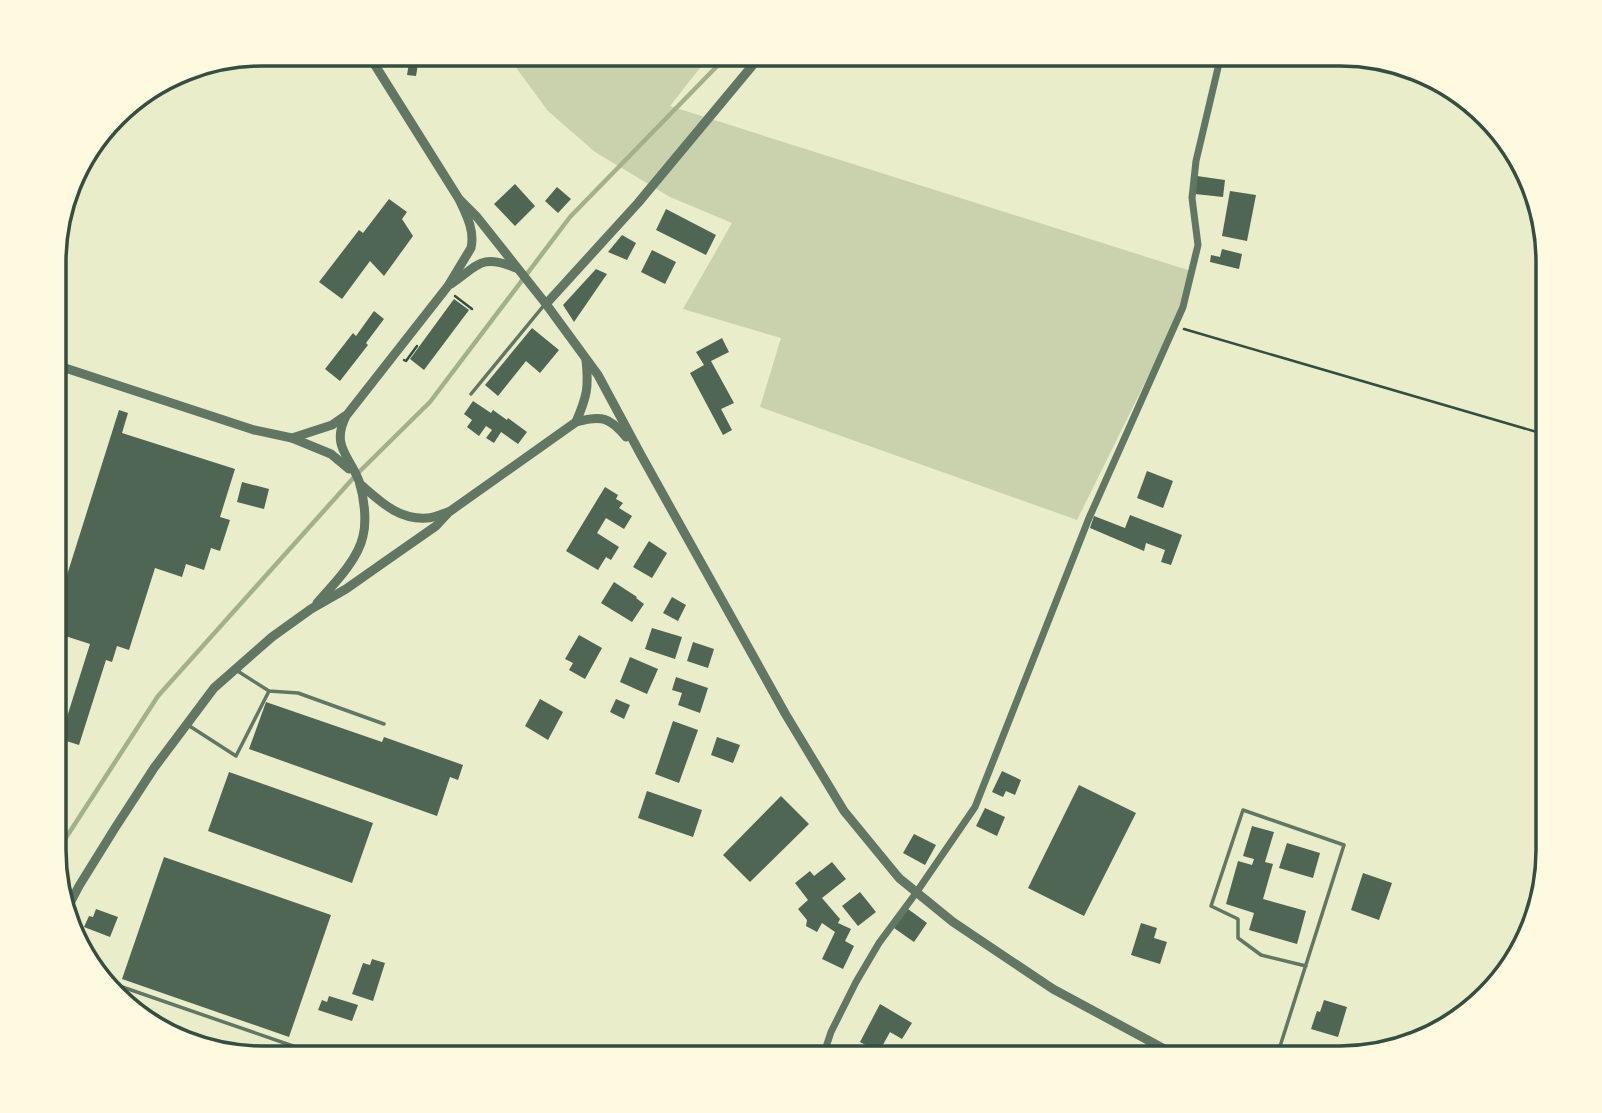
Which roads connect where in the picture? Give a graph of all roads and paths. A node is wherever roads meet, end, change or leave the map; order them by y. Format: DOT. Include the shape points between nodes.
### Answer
graph roads {
  1 [pos="376,66"];
  2 [pos="752,66"];
  3 [pos="1218,67"];
  4 [pos="459,199"];
  5 [pos="508,261"];
  6 [pos="449,286"];
  7 [pos="455,296"];
  8 [pos="546,304"];
  9 [pos="472,309"];
  10 [pos="1174,327"];
  11 [pos="422,339"];
  12 [pos="396,355"];
  13 [pos="586,358"];
  14 [pos="66,368"];
  15 [pos="471,394"];
  16 [pos="346,416"];
  17 [pos="576,422"];
  18 [pos="1535,432"];
  19 [pos="292,438"];
  20 [pos="641,455"];
  21 [pos="340,457"];
  22 [pos="366,496"];
  23 [pos="449,512"];
  24 [pos="311,609"];
  25 [pos="234,669"];
  26 [pos="269,691"];
  27 [pos="187,724"];
  28 [pos="384,724"];
  29 [pos="916,893"];
  30 [pos="72,899"];
  31 [pos="1306,966"];
  32 [pos="122,986"];
  33 [pos="293,1046"];
  34 [pos="826,1046"];
  35 [pos="1160,1046"];
  36 [pos="1280,1046"];
  1 -- 4 [label="street"];
  2 -- 8 [label="street"];
  3 -- 10 [label="street" via="1193,186 1198,245"];
  4 -- 5 [label="street"];
  4 -- 6 [label="street" via="473,242"];
  5 -- 6 [label="street" via="482,262"];
  5 -- 8 [label="street"];
  6 -- 12 [label="street"];
  7 -- 9 [label="path"];
  8 -- 13 [label="street"];
  8 -- 15 [label="lane"];
  10 -- 18 [label="path"];
  10 -- 29 [label="street" via="1089,517 975,807"];
  11 -- 12 [label="path" via="406,361"];
  12 -- 16 [label="street"];
  13 -- 17 [label="street" via="588,384"];
  13 -- 20 [label="street"];
  14 -- 19 [label="street" via="254,430"];
  16 -- 19 [label="street"];
  16 -- 21 [label="street" via="341,425"];
  17 -- 20 [label="street" via="606,418"];
  17 -- 23 [label="street"];
  19 -- 21 [label="street"];
  20 -- 29 [label="street" via="844,811"];
  21 -- 22 [label="street"];
  22 -- 23 [label="street" via="404,515 427,518"];
  22 -- 24 [label="street" via="359,548"];
  23 -- 24 [label="street" via="436,526"];
  24 -- 25 [label="street"];
  25 -- 26 [label="lane"];
  25 -- 27 [label="street"];
  26 -- 27 [label="lane" via="236,756"];
  26 -- 28 [label="lane" via="298,693"];
  27 -- 30 [label="street"];
  29 -- 34 [label="street" via="878,943"];
  29 -- 35 [label="street" via="1053,989"];
  31 -- 31 [label="lane" via="1344,845 1243,810 1211,905 1238,919 1238,938 1261,955"];
  31 -- 36 [label="lane"];
  32 -- 33 [label="lane"];
}
